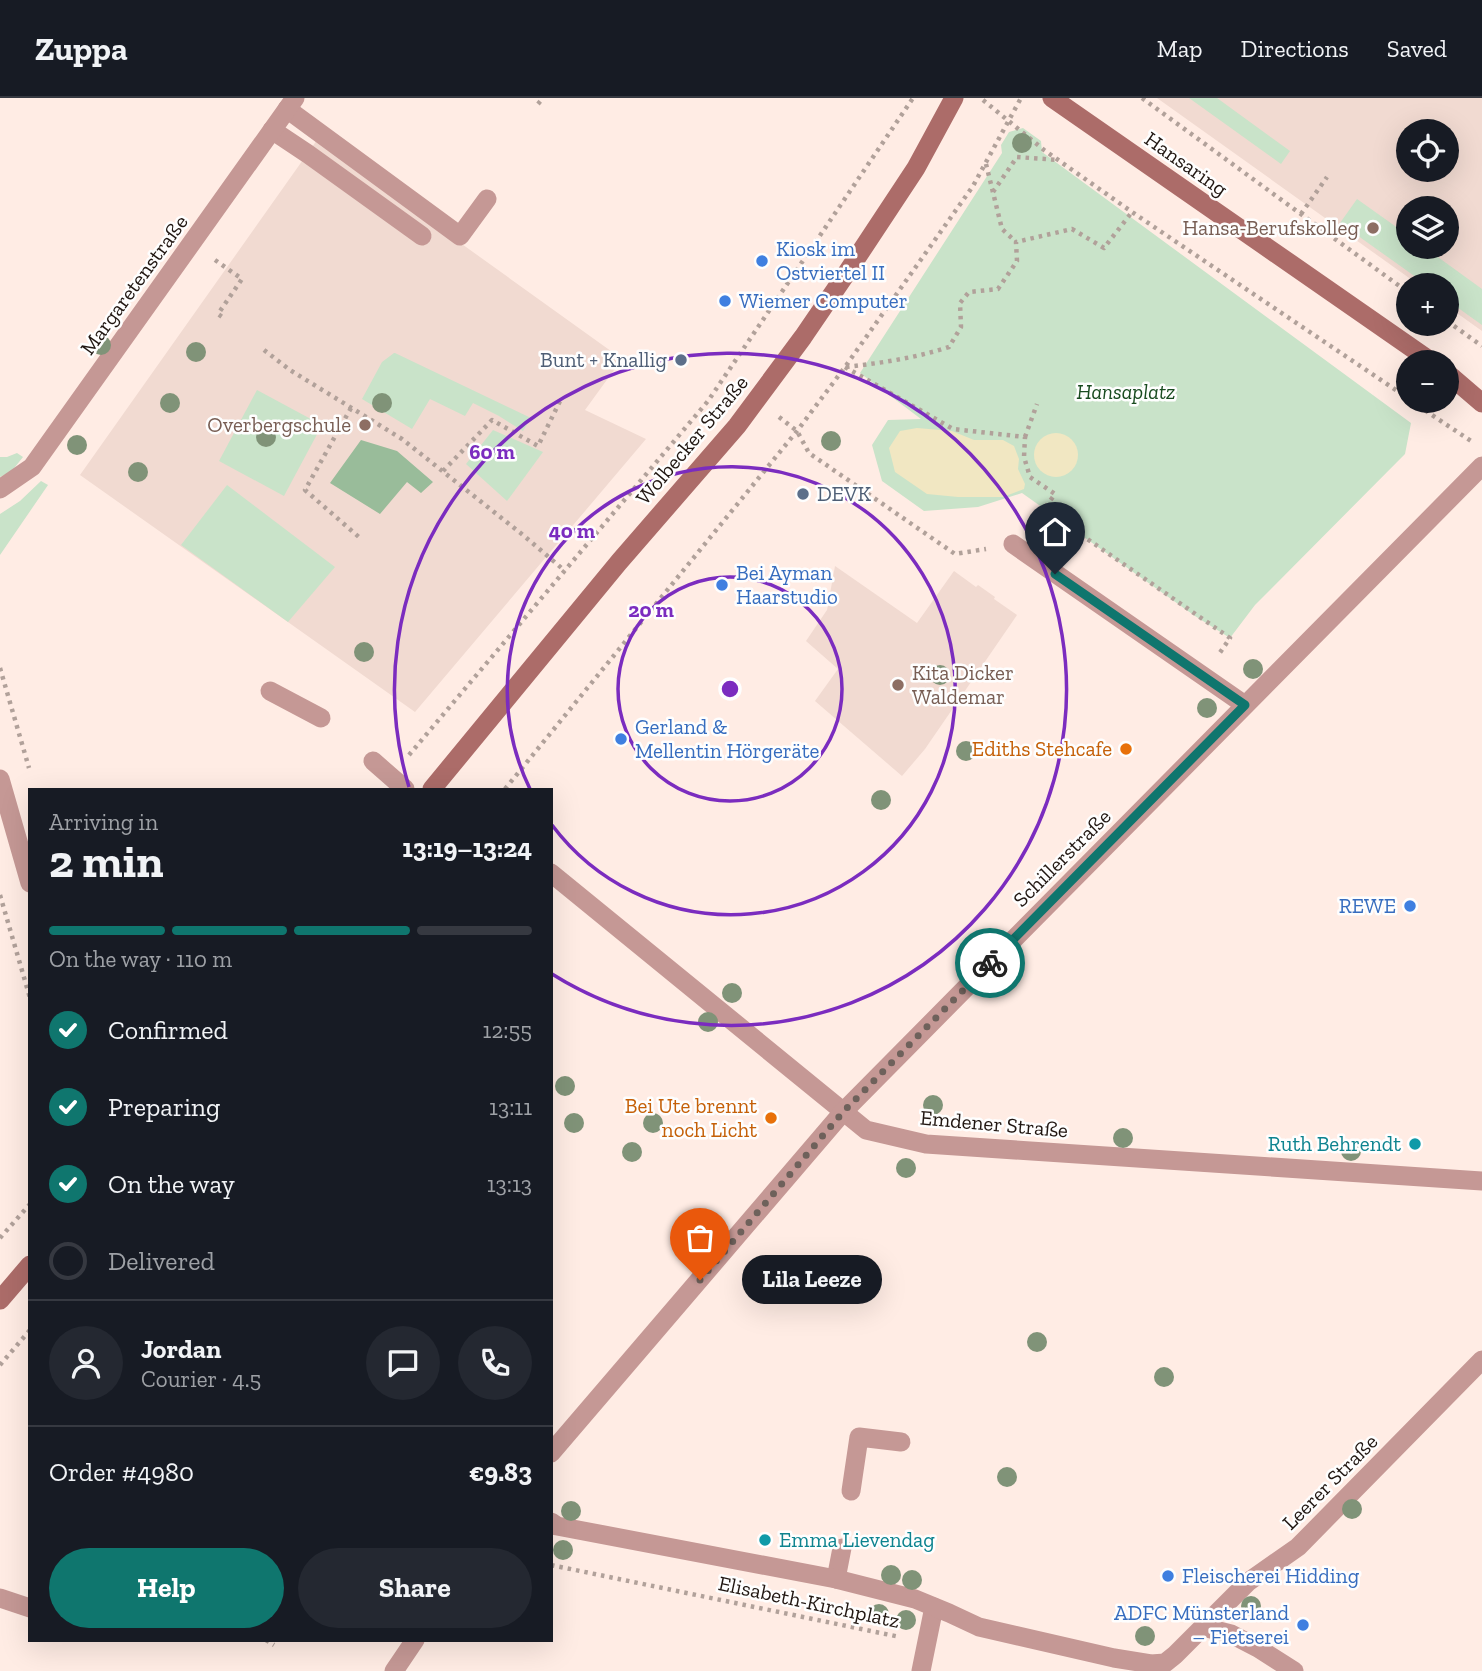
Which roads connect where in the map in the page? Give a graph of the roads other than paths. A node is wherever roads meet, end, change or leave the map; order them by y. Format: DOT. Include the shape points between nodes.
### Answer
graph roads {
  1 [pos="954,98"];
  2 [pos="1052,98"];
  3 [pos="291,104"];
  4 [pos="272,130"];
  5 [pos="487,199"];
  6 [pos="422,236"];
  7 [pos="1415,350"];
  8 [pos="1459,383"];
  9 [pos="1482,403"];
  10 [pos="1482,466"];
  11 [pos="0,489"];
  12 [pos="1013,544"];
  13 [pos="270,691"];
  14 [pos="1245,705"];
  15 [pos="321,718"];
  16 [pos="373,761"];
  17 [pos="0,779"];
  18 [pos="398,783"];
  19 [pos="440,787"];
  20 [pos="553,875"];
  21 [pos="28,876"];
  22 [pos="843,1112"];
  23 [pos="1482,1181"];
  24 [pos="28,1267"];
  25 [pos="0,1300"];
  26 [pos="1482,1360"];
  27 [pos="901,1443"];
  28 [pos="553,1451"];
  29 [pos="851,1491"];
  30 [pos="553,1523"];
  31 [pos="842,1548"];
  32 [pos="836,1579"];
  33 [pos="0,1598"];
  34 [pos="28,1607"];
  35 [pos="934,1607"];
  36 [pos="1203,1628"];
  37 [pos="414,1642"];
  38 [pos="394,1671"];
  39 [pos="921,1671"];
  40 [pos="1294,1671"];
  1 -- 19 [label="main road, Wolbecker Straße" via="895,200 737,426 619,562"];
  2 -- 7 [label="main road, Hansaring"];
  3 -- 4 [label="street, Margaretenstraße"];
  3 -- 5 [label="street" via="460,236"];
  4 -- 6 [label="street"];
  4 -- 11 [label="street, Margaretenstraße" via="32,467"];
  8 -- 9 [label="main road"];
  10 -- 14 [label="street, Schillerstraße"];
  12 -- 14 [label="street"];
  13 -- 15 [label="street"];
  14 -- 22 [label="street, Schillerstraße"];
  16 -- 18 [label="street"];
  17 -- 21 [label="street"];
  20 -- 22 [label="street, Emdener Straße"];
  22 -- 23 [label="street, Emdener Straße" via="866,1130 926,1144"];
  22 -- 28 [label="street, Schillerstraße"];
  24 -- 25 [label="main road"];
  26 -- 36 [label="street, Leerer Straße" via="1298,1547 1248,1582"];
  27 -- 29 [label="street" via="859,1437"];
  30 -- 32 [label="street, Leerer Straße"];
  31 -- 32 [label="street"];
  32 -- 35 [label="street, Leerer Straße"];
  33 -- 34 [label="street"];
  35 -- 36 [label="street, Leerer Straße" via="979,1627 1151,1664 1164,1663"];
  35 -- 39 [label="street"];
  36 -- 40 [label="street" via="1231,1634"];
  37 -- 38 [label="street"];
}
